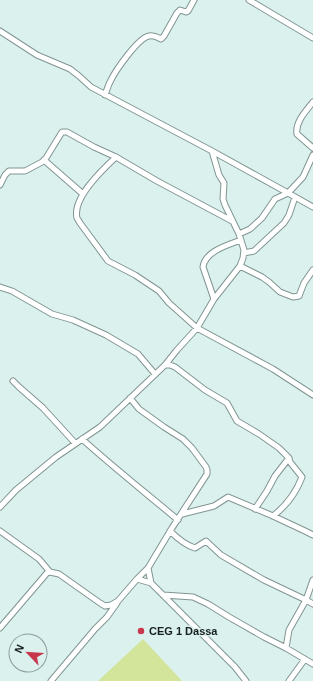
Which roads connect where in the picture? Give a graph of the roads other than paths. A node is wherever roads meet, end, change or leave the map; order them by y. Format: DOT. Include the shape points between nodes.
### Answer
graph roads {
  1 [pos="194,0"];
  2 [pos="249,0"];
  3 [pos="0,31"];
  4 [pos="313,38"];
  5 [pos="105,95"];
  6 [pos="313,102"];
  7 [pos="313,148"];
  8 [pos="212,151"];
  9 [pos="313,155"];
  10 [pos="116,157"];
  11 [pos="44,160"];
  12 [pos="0,185"];
  13 [pos="288,193"];
  14 [pos="82,194"];
  15 [pos="295,197"];
  16 [pos="313,207"];
  17 [pos="232,221"];
  18 [pos="239,234"];
  19 [pos="241,240"];
  20 [pos="244,253"];
  21 [pos="240,266"];
  22 [pos="313,270"];
  23 [pos="0,287"];
  24 [pos="214,299"];
  25 [pos="197,328"];
  26 [pos="165,365"];
  27 [pos="155,374"];
  28 [pos="13,381"];
  29 [pos="313,395"];
  30 [pos="130,398"];
  31 [pos="82,439"];
  32 [pos="75,443"];
  33 [pos="289,458"];
  34 [pos="0,507"];
  35 [pos="255,509"];
  36 [pos="182,514"];
  37 [pos="273,516"];
  38 [pos="178,520"];
  39 [pos="0,531"];
  40 [pos="170,531"];
  41 [pos="313,536"];
  42 [pos="148,568"];
  43 [pos="50,572"];
  44 [pos="137,579"];
  45 [pos="313,580"];
  46 [pos="151,582"];
  47 [pos="163,595"];
  48 [pos="306,600"];
  49 [pos="118,601"];
  50 [pos="313,604"];
  51 [pos="0,628"];
  52 [pos="286,648"];
  53 [pos="305,659"];
  54 [pos="313,664"];
  55 [pos="51,681"];
  56 [pos="246,681"];
  57 [pos="289,681"];
  1 -- 5 [label="street" via="188,11 180,10 177,13 161,39 153,35 140,42 120,65"];
  2 -- 4 [label="street"];
  3 -- 5 [label="street" via="37,55 70,69"];
  5 -- 8 [label="street"];
  6 -- 7 [label="street" via="296,128 297,134"];
  8 -- 13 [label="street"];
  8 -- 17 [label="street" via="224,183 223,199"];
  9 -- 13 [label="street" via="303,177"];
  10 -- 11 [label="street" via="64,131"];
  10 -- 14 [label="street"];
  10 -- 17 [label="street"];
  11 -- 12 [label="street" via="25,170 9,171"];
  11 -- 14 [label="street"];
  13 -- 15 [label="street"];
  13 -- 18 [label="street" via="275,200 250,229"];
  14 -- 25 [label="street" via="77,218 108,261 135,274 159,291"];
  15 -- 16 [label="street"];
  15 -- 20 [label="street" via="284,223 254,251"];
  17 -- 18 [label="street"];
  18 -- 19 [label="street"];
  19 -- 20 [label="street"];
  19 -- 24 [label="street" via="223,246 203,263 202,267"];
  20 -- 21 [label="street"];
  21 -- 22 [label="street" via="292,297 299,296"];
  21 -- 24 [label="street"];
  23 -- 27 [label="street" via="52,314 73,320 106,335 138,354"];
  24 -- 25 [label="street"];
  25 -- 26 [label="street"];
  25 -- 29 [label="street"];
  26 -- 27 [label="street"];
  26 -- 33 [label="street" via="175,367 227,403 237,421 260,434"];
  27 -- 30 [label="street"];
  28 -- 32 [label="street" via="43,408"];
  30 -- 31 [label="street" via="100,427"];
  30 -- 36 [label="street" via="139,408 183,439 207,470"];
  31 -- 32 [label="street"];
  31 -- 38 [label="street"];
  32 -- 34 [label="street" via="16,490"];
  33 -- 35 [label="street"];
  33 -- 37 [label="street" via="302,477 290,499"];
  35 -- 36 [label="street" via="228,497 214,506"];
  35 -- 37 [label="street"];
  36 -- 38 [label="street"];
  37 -- 41 [label="street"];
  38 -- 40 [label="street"];
  39 -- 43 [label="street" via="39,560"];
  40 -- 42 [label="street"];
  40 -- 48 [label="street" via="179,540 195,548 206,541 218,552 264,580"];
  42 -- 44 [label="street"];
  42 -- 46 [label="street"];
  43 -- 49 [label="street" via="59,574 105,606"];
  43 -- 51 [label="street"];
  44 -- 46 [label="street"];
  44 -- 49 [label="street"];
  45 -- 48 [label="street"];
  46 -- 47 [label="street"];
  47 -- 52 [label="street" via="193,597"];
  47 -- 56 [label="street"];
  48 -- 50 [label="street"];
  48 -- 52 [label="street" via="289,630"];
  49 -- 55 [label="street"];
  52 -- 53 [label="street"];
  53 -- 54 [label="street"];
  53 -- 57 [label="street"];
}
